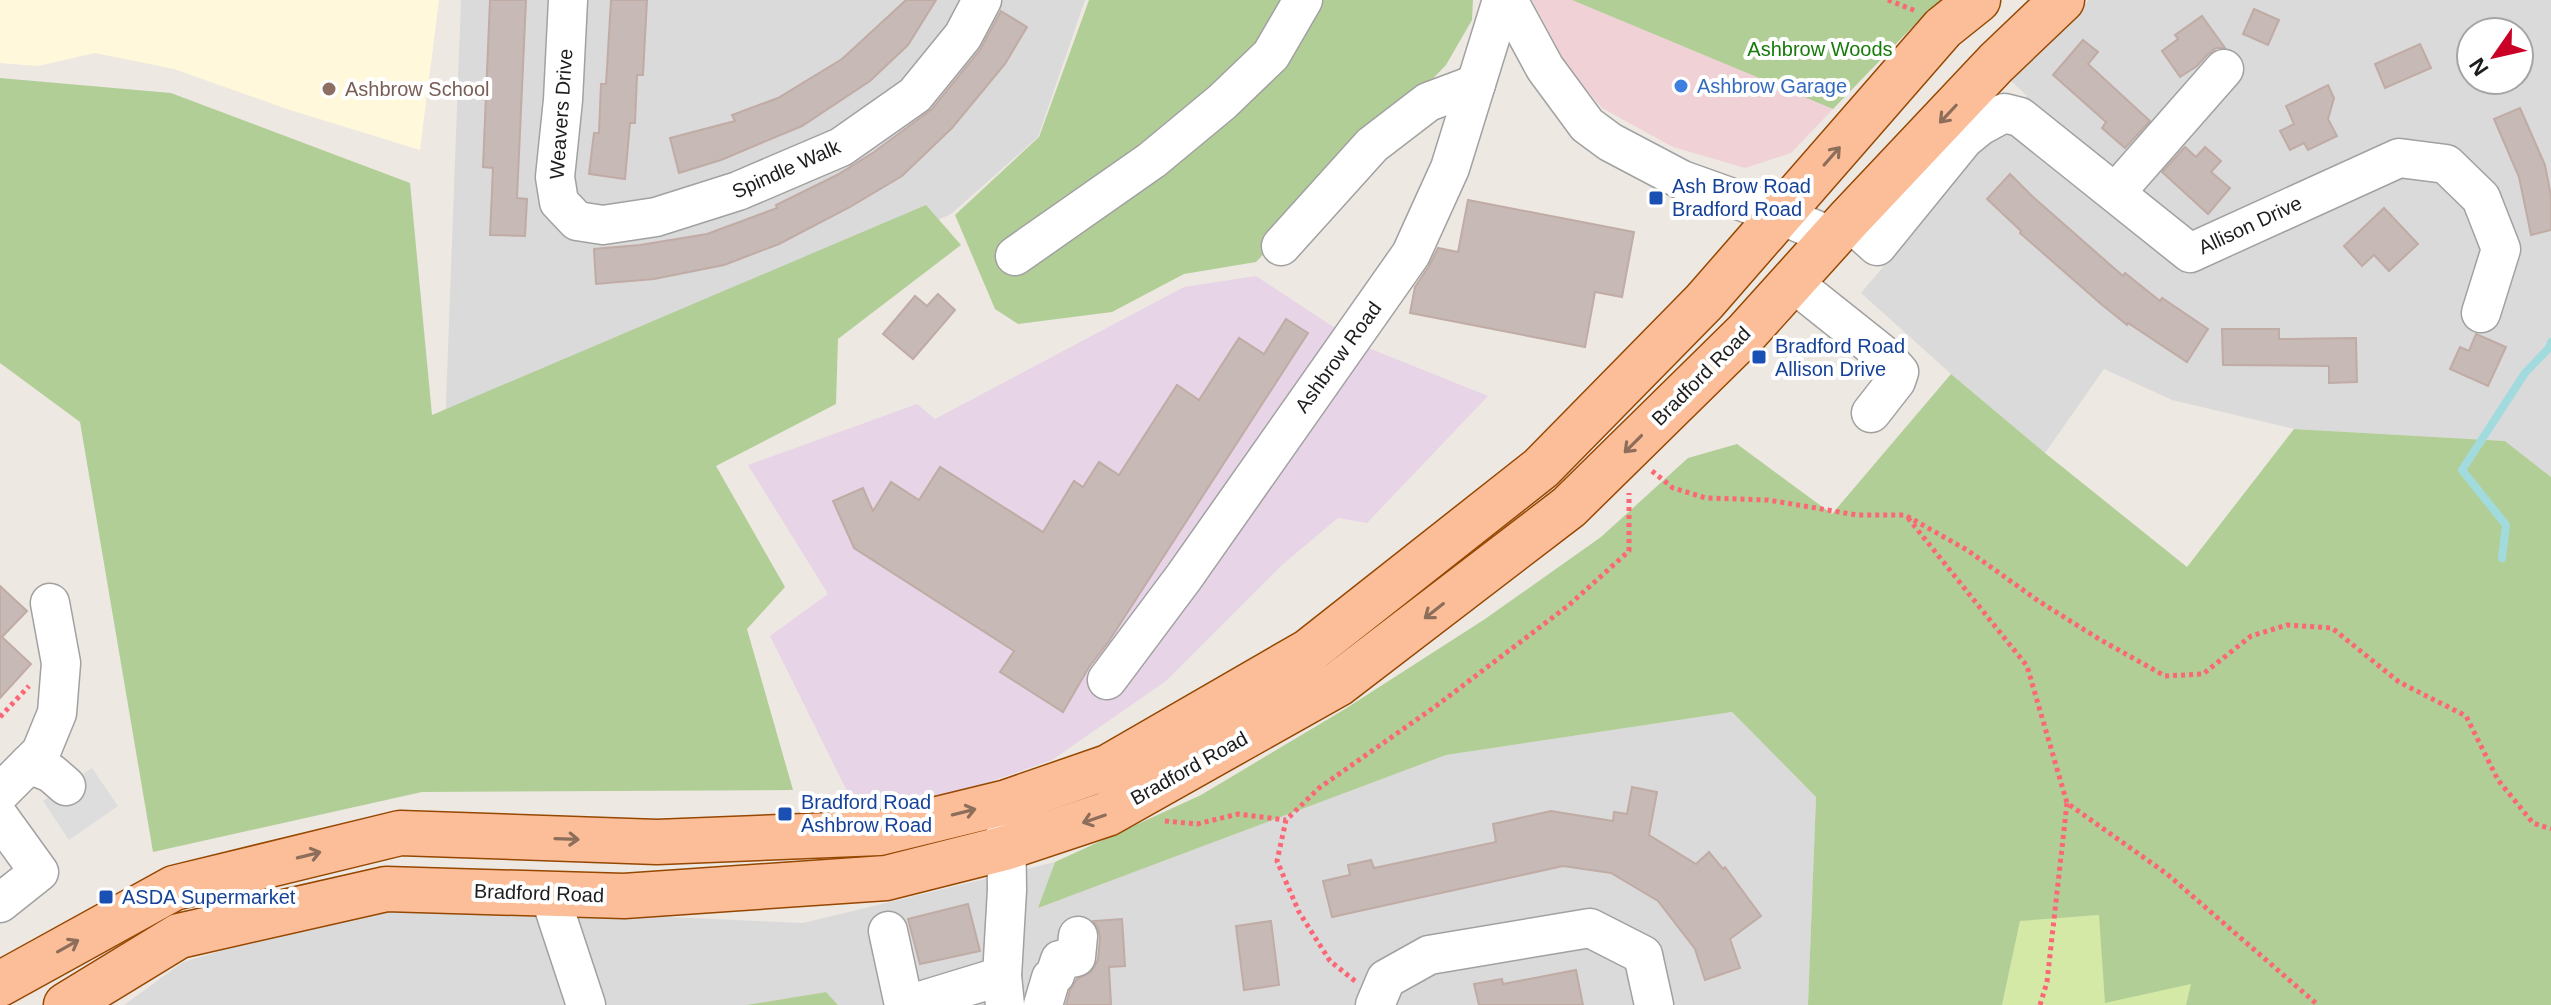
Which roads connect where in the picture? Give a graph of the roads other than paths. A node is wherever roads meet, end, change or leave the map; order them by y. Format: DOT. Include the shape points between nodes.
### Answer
graph roads {
  1 [pos="568,0"];
  2 [pos="982,0"];
  3 [pos="1303,0"];
  4 [pos="1502,0"];
  5 [pos="1508,0"];
  6 [pos="1978,0"];
  7 [pos="2062,0"];
  8 [pos="1996,63"];
  9 [pos="2224,69"];
  10 [pos="1476,84"];
  11 [pos="2004,113"];
  12 [pos="2116,192"];
  13 [pos="1780,215"];
  14 [pos="577,221"];
  15 [pos="1840,229"];
  16 [pos="1281,246"];
  17 [pos="1015,256"];
  18 [pos="1792,282"];
  19 [pos="2481,313"];
  20 [pos="1871,413"];
  21 [pos="50,603"];
  22 [pos="1107,680"];
  23 [pos="29,764"];
  24 [pos="66,786"];
  25 [pos="0,793"];
  26 [pos="1007,802"];
  27 [pos="4,832"];
  28 [pos="880,833"];
  29 [pos="1005,848"];
  30 [pos="886,878"];
  31 [pos="549,893"];
  32 [pos="0,903"];
  33 [pos="888,931"];
  34 [pos="1078,936"];
  35 [pos="0,984"];
  36 [pos="1003,991"];
  37 [pos="1376,1002"];
  38 [pos="66,1005"];
  39 [pos="586,1005"];
  40 [pos="906,1005"];
  41 [pos="1043,1005"];
  42 [pos="1654,1005"];
  1 -- 14 [label="street, Weavers Drive" via="555,177 559,202"];
  2 -- 14 [label="street, Spindle Walk" via="963,36 915,95 841,147 738,191 656,217 603,225"];
  3 -- 17 [label="street" via="1271,55 1222,102 1152,160"];
  4 -- 10 [label="street, Ashbrow Road"];
  5 -- 13 [label="street" via="1545,68 1587,125 1682,180"];
  13 -- 6 [label="main road, Bradford Road, one-way" via="1943,28"];
  7 -- 8 [label="main road, Bradford Road"];
  8 -- 11 [label="street"];
  8 -- 15 [label="main road, Bradford Road, one-way"];
  9 -- 12 [label="street"];
  10 -- 16 [label="street" via="1428,102 1372,145"];
  10 -- 22 [label="street, Ashbrow Road" via="1450,168 1399,274"];
  11 -- 12 [label="street, Allison Drive" via="2020,117"];
  11 -- 15 [label="street" via="1964,139 1877,246"];
  12 -- 19 [label="street, Allison Drive" via="2190,253 2399,158 2446,164 2481,198 2501,249"];
  13 -- 15 [label="street"];
  13 -- 26 [label="main road, Bradford Road" via="1704,302 1541,468 1309,651 1108,767"];
  15 -- 18 [label="main road, Bradford Road"];
  18 -- 20 [label="street" via="1899,372"];
  18 -- 29 [label="main road, Bradford Road, one-way" via="1569,507 1338,684 1107,814"];
  21 -- 23 [label="street" via="61,663 57,713 41,752"];
  23 -- 24 [label="street"];
  23 -- 25 [label="street"];
  28 -- 26 [label="main road, Bradford Road, one-way"];
  26 -- 29 [label="street"];
  27 -- 32 [label="street" via="39,872"];
  28 -- 30 [label="main road"];
  35 -- 28 [label="main road, Bradford Road, one-way" via="174,888 400,833 657,842"];
  29 -- 30 [label="main road, Bradford Road"];
  29 -- 36 [label="street"];
  30 -- 31 [label="main road, Bradford Road" via="624,896"];
  31 -- 38 [label="main road, Bradford Road" via="386,889 179,936"];
  31 -- 39 [label="street"];
  33 -- 40 [label="street"];
  34 -- 41 [label="street" via="1076,957 1060,960"];
  36 -- 40 [label="street"];
  37 -- 42 [label="street" via="1386,979 1429,955 1590,928 1643,955"];
}
